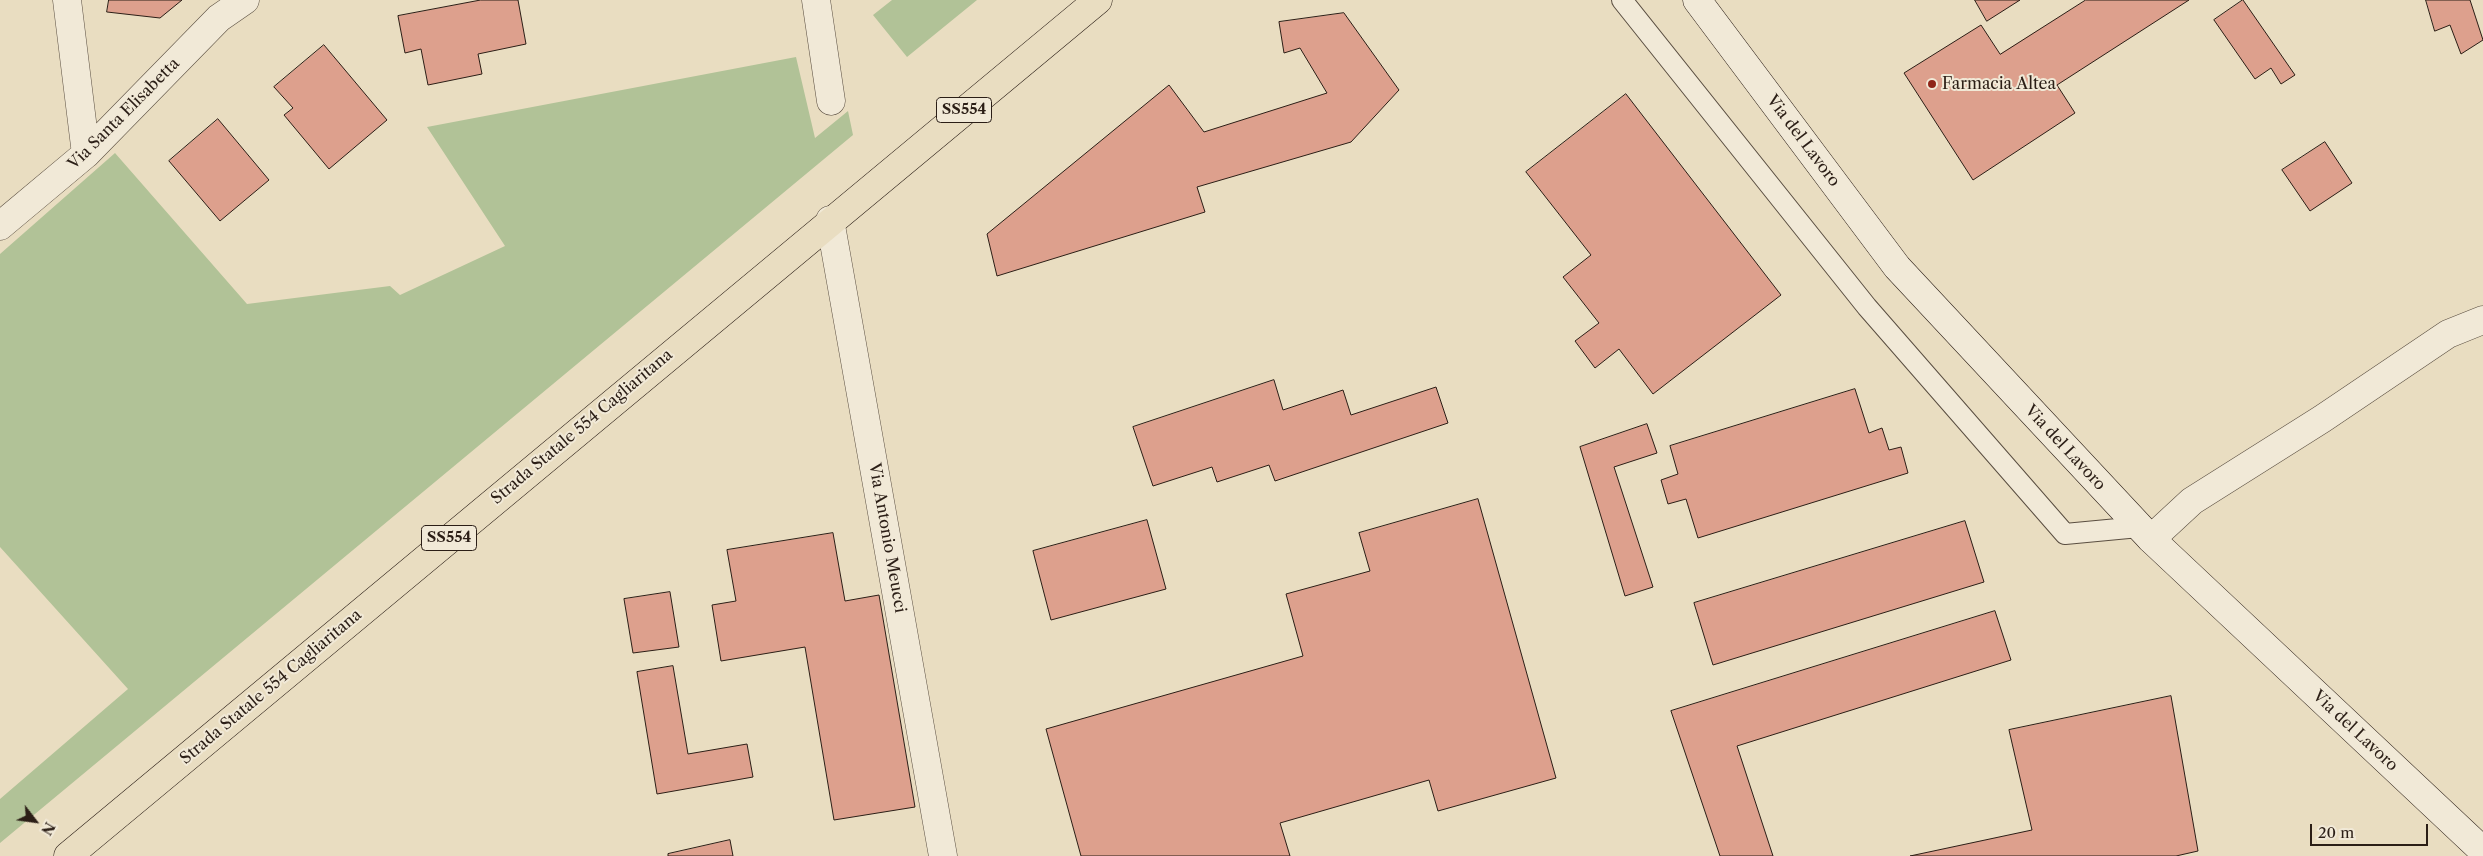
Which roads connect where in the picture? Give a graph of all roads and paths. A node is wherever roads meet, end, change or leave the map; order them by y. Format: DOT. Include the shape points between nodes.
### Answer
graph roads {
  1 [pos="67,0"];
  2 [pos="245,0"];
  3 [pos="816,0"];
  4 [pos="1098,0"];
  5 [pos="1622,0"];
  6 [pos="1697,0"];
  7 [pos="831,101"];
  8 [pos="86,154"];
  9 [pos="830,220"];
  10 [pos="0,226"];
  11 [pos="2483,320"];
  12 [pos="2145,533"];
  13 [pos="2483,851"];
  14 [pos="68,856"];
  15 [pos="943,856"];
  1 -- 8 [label="street"];
  2 -- 8 [label="street, Via Santa Elisabetta" via="219,18"];
  3 -- 7 [label="street"];
  4 -- 9 [label="main road, Strada Statale 554 Cagliaritana / SS554"];
  5 -- 12 [label="lane" via="1867,307 2065,534"];
  6 -- 12 [label="street, Via del Lavoro" via="1897,267"];
  8 -- 10 [label="street, Via Santa Elisabetta"];
  9 -- 14 [label="main road, Strada Statale 554 Cagliaritana / SS554"];
  9 -- 15 [label="street, Via Antonio Meucci"];
  11 -- 12 [label="street" via="2448,334"];
  12 -- 13 [label="street, Via del Lavoro"];
}
